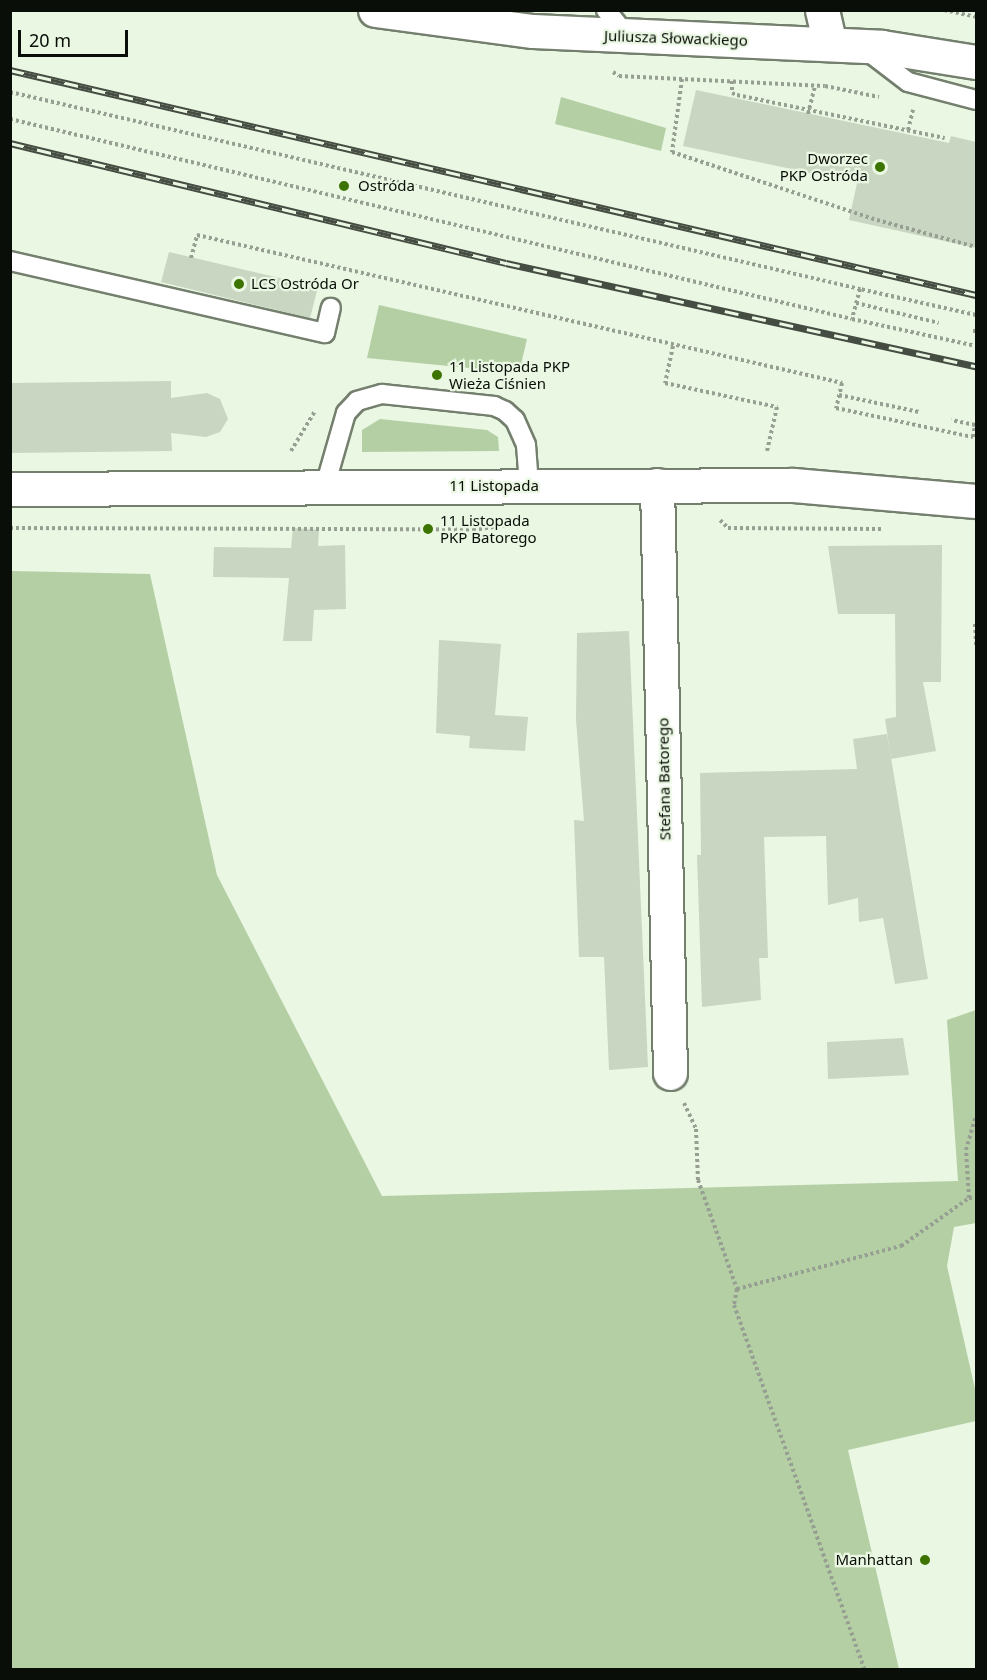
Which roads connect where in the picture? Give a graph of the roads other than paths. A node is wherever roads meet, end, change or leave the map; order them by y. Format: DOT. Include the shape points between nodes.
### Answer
graph roads {
  1 [pos="822,10"];
  2 [pos="377,11"];
  3 [pos="613,28"];
  4 [pos="846,45"];
  5 [pos="976,62"];
  6 [pos="976,100"];
  7 [pos="10,261"];
  8 [pos="331,308"];
  9 [pos="529,485"];
  10 [pos="657,485"];
  11 [pos="325,486"];
  12 [pos="10,489"];
  13 [pos="976,501"];
  14 [pos="670,1073"];
  1 -- 4 [label="street"];
  2 -- 3 [label="street, Juliusza Słowackiego"];
  3 -- 4 [label="street, Juliusza Słowackiego"];
  4 -- 5 [label="street, Juliusza Słowackiego"];
  4 -- 6 [label="lane" via="908,82"];
  7 -- 8 [label="lane" via="325,333"];
  9 -- 10 [label="street, 11 Listopada"];
  9 -- 11 [label="street, 11 Listopada"];
  9 -- 11 [label="lane" via="524,439 505,411 494,406 382,393 357,400 346,413"];
  10 -- 13 [label="street, 11 Listopada" via="793,485"];
  10 -- 14 [label="street, Stefana Batorego"];
  11 -- 12 [label="street, 11 Listopada"];
}
